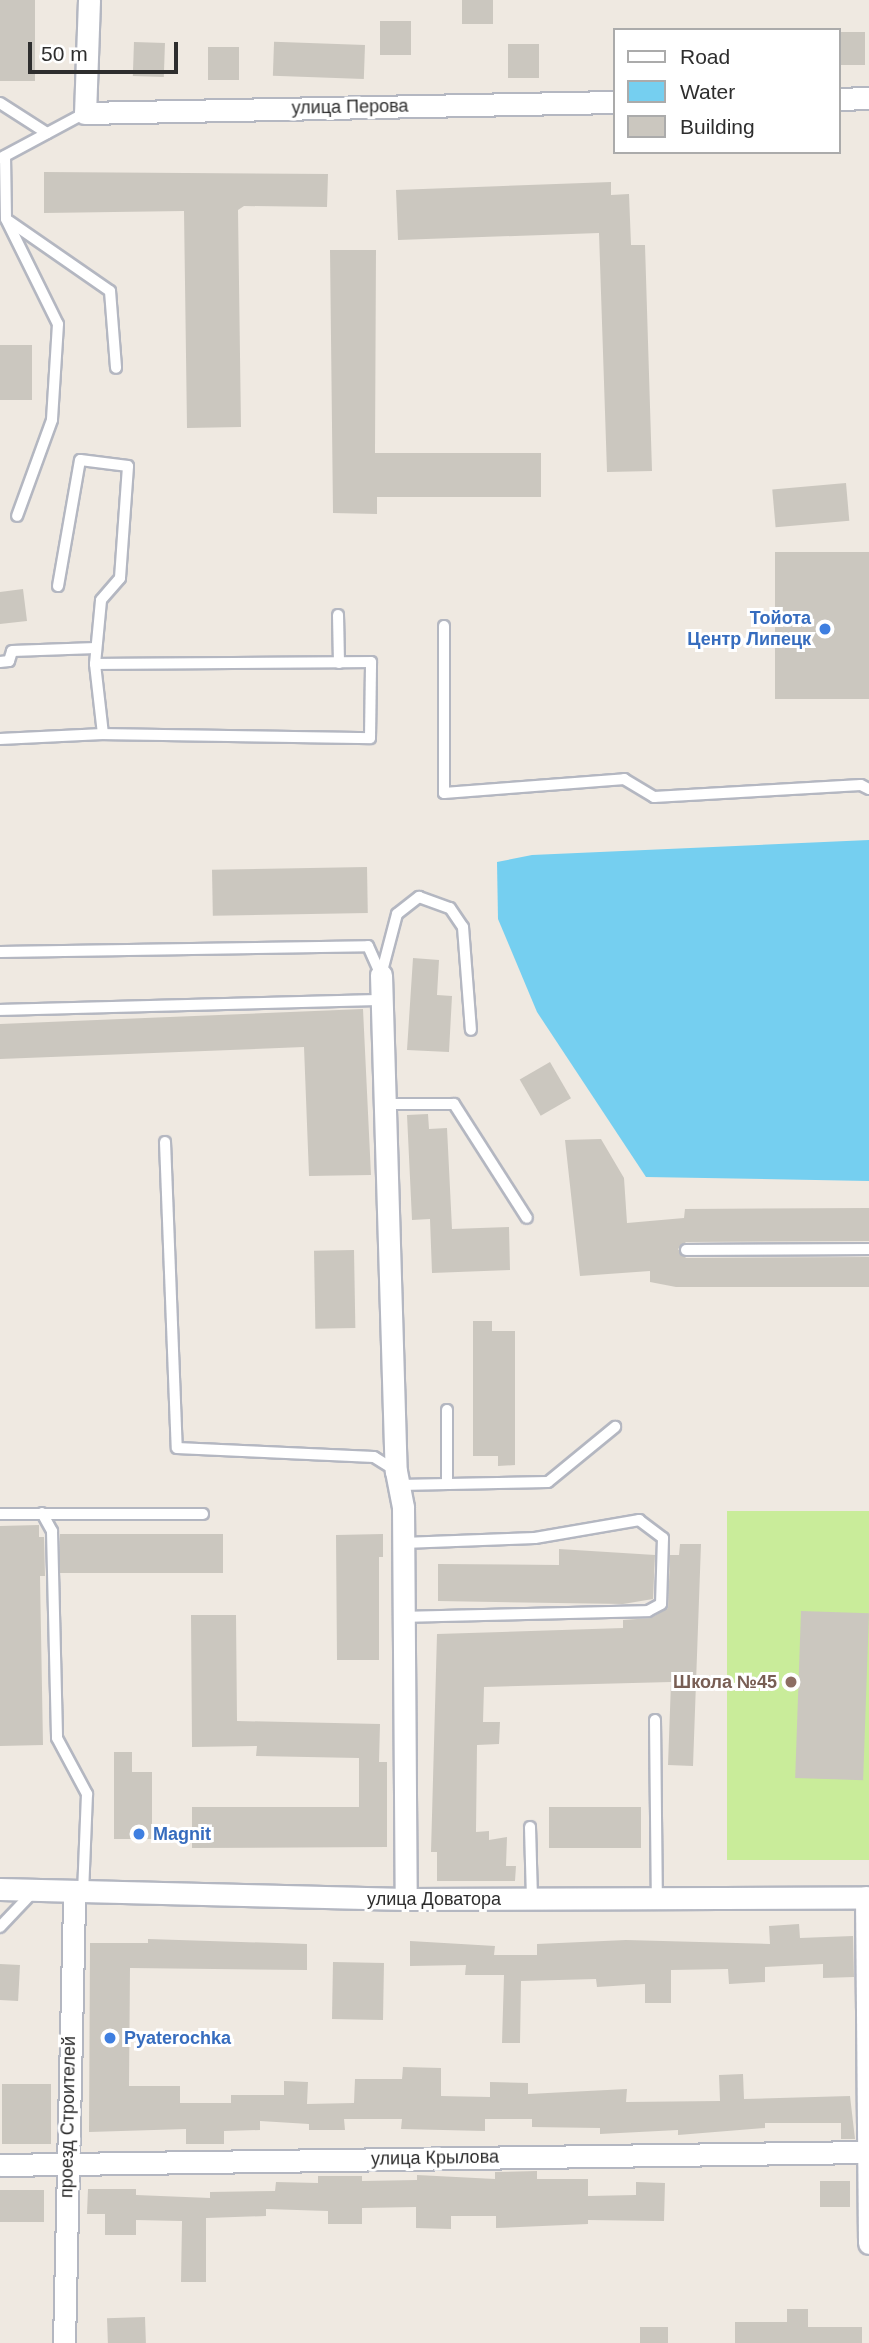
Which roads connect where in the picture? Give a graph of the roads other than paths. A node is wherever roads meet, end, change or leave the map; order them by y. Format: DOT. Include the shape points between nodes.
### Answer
graph roads {
  1 [pos="89,0"];
  2 [pos="869,98"];
  3 [pos="841,99"];
  4 [pos="614,102"];
  5 [pos="0,103"];
  6 [pos="85,113"];
  7 [pos="47,133"];
  8 [pos="3,157"];
  9 [pos="6,219"];
  10 [pos="116,368"];
  11 [pos="17,516"];
  12 [pos="58,586"];
  13 [pos="338,615"];
  14 [pos="444,626"];
  15 [pos="96,648"];
  16 [pos="0,662"];
  17 [pos="339,663"];
  18 [pos="95,664"];
  19 [pos="103,734"];
  20 [pos="0,739"];
  21 [pos="869,789"];
  22 [pos="0,952"];
  23 [pos="381,975"];
  24 [pos="382,1000"];
  25 [pos="0,1010"];
  26 [pos="471,1030"];
  27 [pos="386,1104"];
  28 [pos="165,1142"];
  29 [pos="527,1218"];
  30 [pos="869,1249"];
  31 [pos="686,1250"];
  32 [pos="447,1410"];
  33 [pos="615,1427"];
  34 [pos="397,1478"];
  35 [pos="447,1484"];
  36 [pos="42,1513"];
  37 [pos="0,1514"];
  38 [pos="203,1514"];
  39 [pos="403,1542"];
  40 [pos="404,1616"];
  41 [pos="654,1720"];
  42 [pos="530,1827"];
  43 [pos="0,1889"];
  44 [pos="35,1890"];
  45 [pos="79,1892"];
  46 [pos="657,1897"];
  47 [pos="868,1897"];
  48 [pos="406,1899"];
  49 [pos="532,1899"];
  50 [pos="0,1927"];
  51 [pos="869,2152"];
  52 [pos="67,2164"];
  53 [pos="0,2165"];
  54 [pos="869,2243"];
  55 [pos="64,2343"];
  1 -- 6 [label="street"];
  2 -- 3 [label="street"];
  4 -- 6 [label="street, улица Перова"];
  5 -- 7 [label="lane"];
  6 -- 7 [label="lane"];
  7 -- 8 [label="lane"];
  8 -- 9 [label="lane"];
  9 -- 10 [label="lane" via="110,291"];
  9 -- 11 [label="lane" via="58,324 52,420"];
  12 -- 15 [label="lane" via="80,460 128,466 120,578 101,600"];
  13 -- 17 [label="lane"];
  14 -- 21 [label="lane" via="443,793 624,779 654,797 861,785"];
  15 -- 16 [label="lane" via="12,651 9,661"];
  15 -- 18 [label="lane"];
  17 -- 18 [label="lane"];
  17 -- 19 [label="lane" via="371,662 370,738"];
  18 -- 19 [label="lane"];
  19 -- 20 [label="lane"];
  22 -- 23 [label="lane" via="358,945 368,946"];
  23 -- 24 [label="street"];
  23 -- 26 [label="lane" via="397,914 419,897 450,908 463,927"];
  24 -- 25 [label="lane"];
  24 -- 27 [label="street"];
  27 -- 29 [label="lane" via="454,1104"];
  27 -- 34 [label="street"];
  28 -- 34 [label="lane" via="177,1448 374,1457"];
  30 -- 31 [label="lane"];
  32 -- 35 [label="lane"];
  33 -- 35 [label="lane" via="548,1482"];
  34 -- 35 [label="lane"];
  34 -- 39 [label="street"];
  36 -- 37 [label="lane"];
  36 -- 38 [label="lane"];
  36 -- 45 [label="lane" via="52,1531 57,1738 87,1794"];
  39 -- 40 [label="street"];
  39 -- 40 [label="lane" via="535,1538 639,1520 663,1538 661,1604 648,1611"];
  40 -- 48 [label="street"];
  41 -- 46 [label="lane"];
  42 -- 49 [label="lane"];
  43 -- 44 [label="street, улица Доватора"];
  44 -- 45 [label="street, улица Доватора"];
  44 -- 50 [label="lane"];
  45 -- 48 [label="street, улица Доватора"];
  45 -- 52 [label="street, проезд Строителей"];
  46 -- 47 [label="street, улица Доватора"];
  46 -- 49 [label="street, улица Доватора"];
  47 -- 51 [label="street"];
  48 -- 49 [label="street, улица Доватора"];
  51 -- 52 [label="street, улица Крылова"];
  51 -- 54 [label="street"];
  52 -- 53 [label="street, улица Крылова"];
  52 -- 55 [label="street, проезд Строителей"];
}
